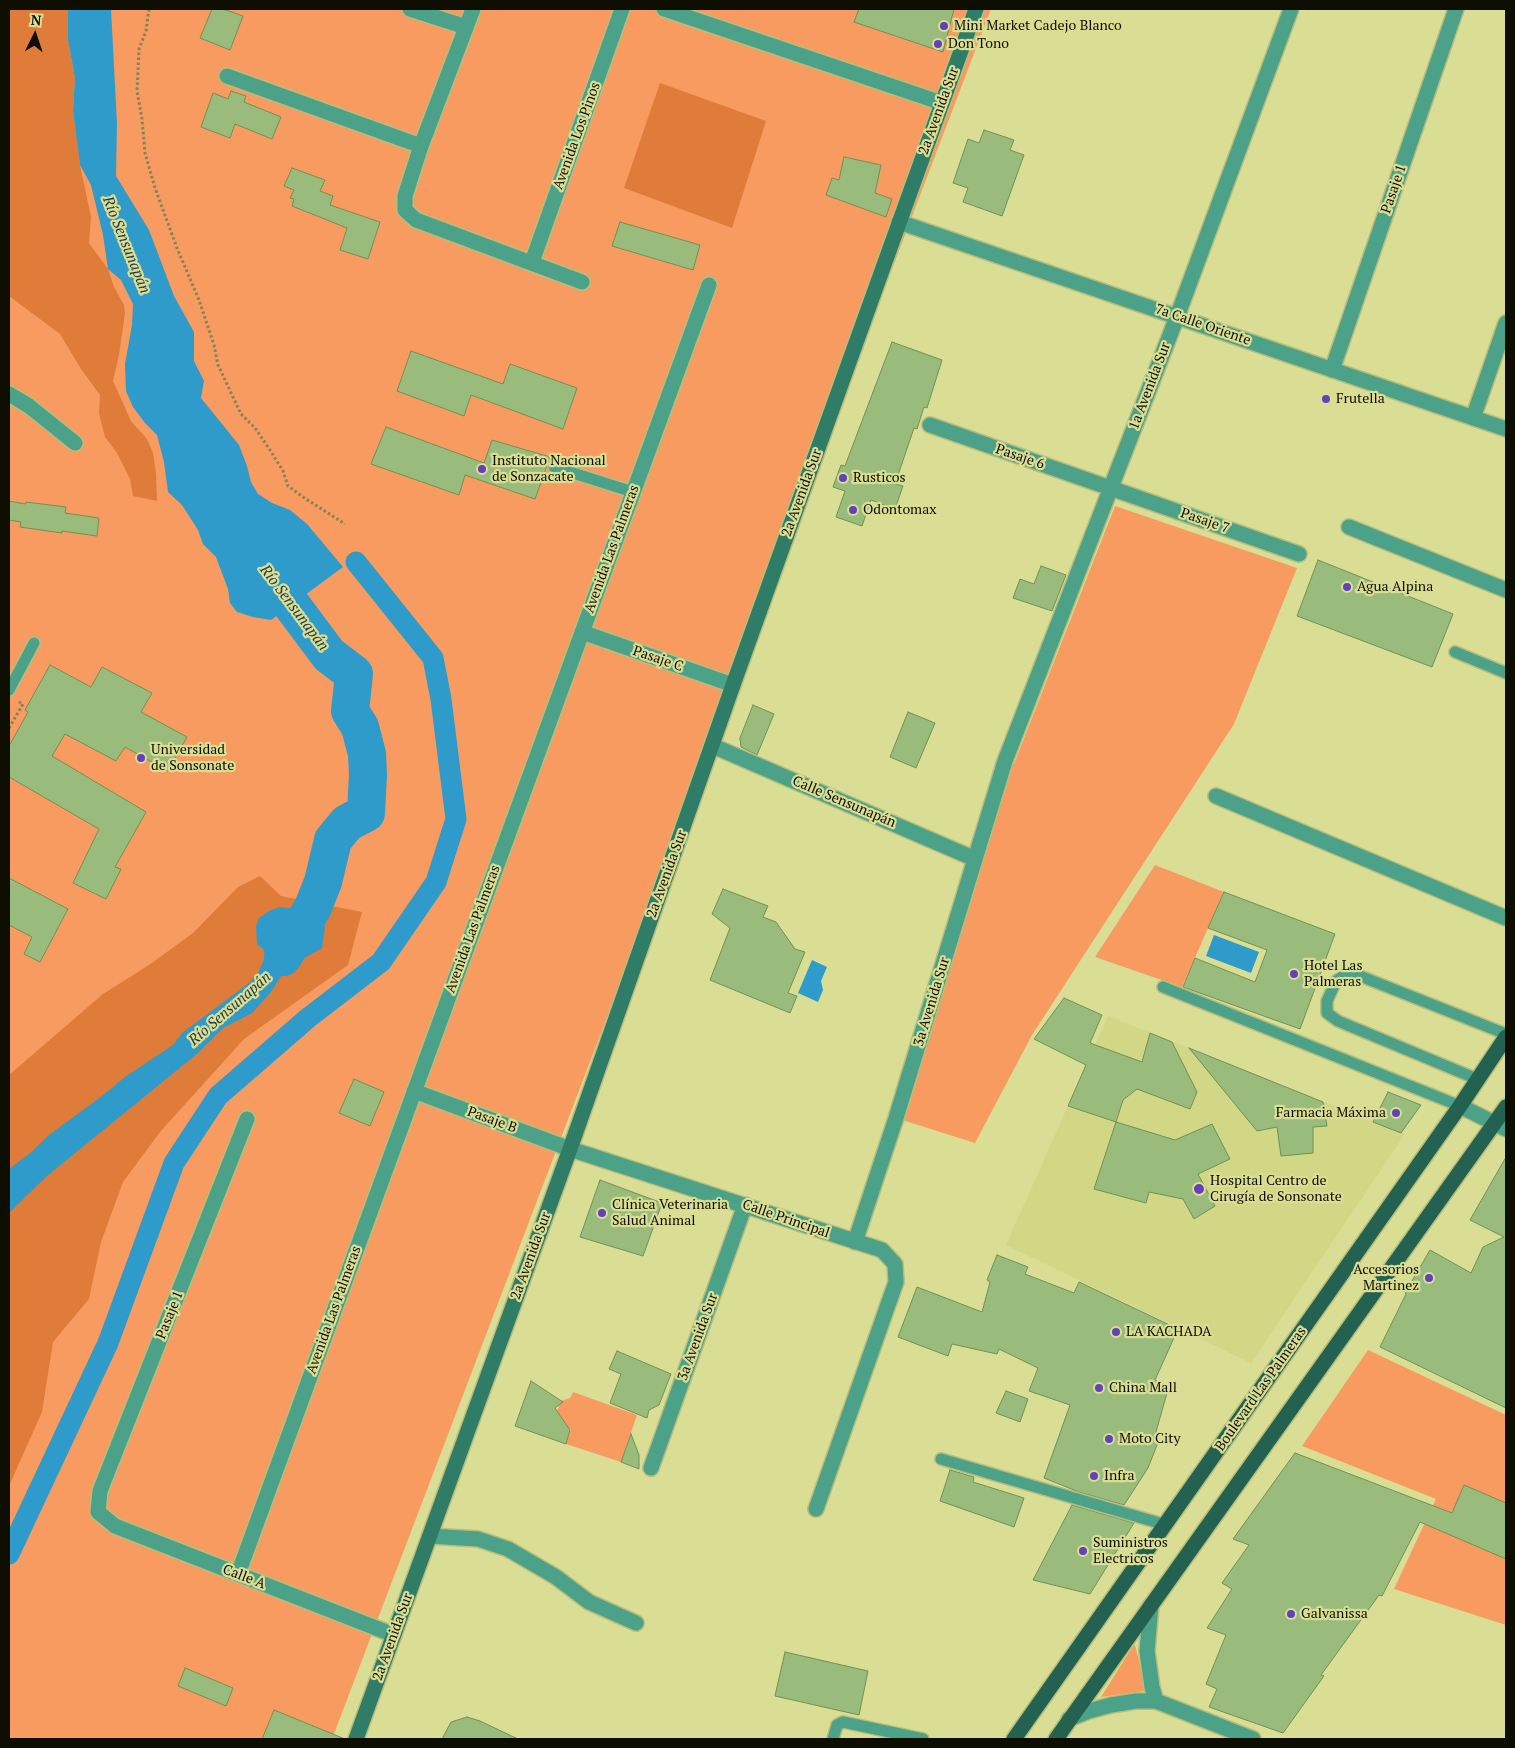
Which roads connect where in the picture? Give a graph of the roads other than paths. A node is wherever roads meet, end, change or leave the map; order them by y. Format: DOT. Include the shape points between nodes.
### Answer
graph roads {
  1 [pos="410,9"];
  2 [pos="473,9"];
  3 [pos="622,9"];
  4 [pos="664,9"];
  5 [pos="976,9"];
  6 [pos="1291,9"];
  7 [pos="1456,9"];
  8 [pos="466,27"];
  9 [pos="227,76"];
  10 [pos="942,103"];
  11 [pos="421,146"];
  12 [pos="899,222"];
  13 [pos="532,262"];
  14 [pos="582,282"];
  15 [pos="709,285"];
  16 [pos="1177,317"];
  17 [pos="1506,322"];
  18 [pos="1332,370"];
  19 [pos="9,394"];
  20 [pos="1473,418"];
  21 [pos="930,425"];
  22 [pos="1506,429"];
  23 [pos="75,443"];
  24 [pos="554,467"];
  25 [pos="1110,488"];
  26 [pos="633,492"];
  27 [pos="1349,527"];
  28 [pos="1300,554"];
  29 [pos="1506,590"];
  30 [pos="582,632"];
  31 [pos="34,642"];
  32 [pos="1455,652"];
  33 [pos="1506,673"];
  34 [pos="734,685"];
  35 [pos="9,690"];
  36 [pos="713,746"];
  37 [pos="1005,761"];
  38 [pos="1216,796"];
  39 [pos="975,859"];
  40 [pos="1506,918"];
  41 [pos="1163,987"];
  42 [pos="1506,1036"];
  43 [pos="1477,1079"];
  44 [pos="414,1091"];
  45 [pos="1460,1106"];
  46 [pos="1506,1107"];
  47 [pos="247,1119"];
  48 [pos="1501,1126"];
  49 [pos="570,1149"];
  50 [pos="745,1205"];
  51 [pos="855,1242"];
  52 [pos="941,1459"];
  53 [pos="652,1468"];
  54 [pos="816,1509"];
  55 [pos="98,1512"];
  56 [pos="1166,1525"];
  57 [pos="430,1536"];
  58 [pos="238,1574"];
  59 [pos="1151,1605"];
  60 [pos="636,1623"];
  61 [pos="394,1635"];
  62 [pos="1156,1701"];
  63 [pos="1069,1720"];
  64 [pos="356,1739"];
  65 [pos="833,1739"];
  66 [pos="923,1739"];
  67 [pos="1014,1739"];
  68 [pos="1056,1739"];
  69 [pos="1254,1739"];
  1 -- 8 [label="street"];
  2 -- 8 [label="street"];
  3 -- 13 [label="street, Avenida Los Pinos"];
  4 -- 10 [label="street"];
  5 -- 10 [label="street, 2a Avenida Sur"];
  6 -- 16 [label="street, 1a Avenida Sur"];
  7 -- 18 [label="street, Pasaje 1"];
  8 -- 11 [label="street"];
  9 -- 11 [label="street"];
  10 -- 12 [label="street, 2a Avenida Sur"];
  11 -- 13 [label="street" via="405,196 405,210 416,220"];
  12 -- 16 [label="street, 7a Calle Oriente"];
  12 -- 34 [label="street, 2a Avenida Sur"];
  13 -- 14 [label="street"];
  15 -- 26 [label="street, Avenida Las Palmeras"];
  16 -- 18 [label="street, 7a Calle Oriente"];
  16 -- 25 [label="street, 1a Avenida Sur"];
  17 -- 20 [label="street"];
  18 -- 20 [label="street, 7a Calle Oriente"];
  19 -- 23 [label="street"];
  20 -- 22 [label="street, 7a Calle Oriente"];
  21 -- 25 [label="street, Pasaje 6"];
  24 -- 26 [label="lane"];
  25 -- 28 [label="street, Pasaje 7"];
  25 -- 37 [label="street, 1a Avenida Sur"];
  26 -- 30 [label="street, Avenida Las Palmeras"];
  27 -- 29 [label="street"];
  30 -- 34 [label="street, Pasaje C"];
  30 -- 44 [label="street, Avenida Las Palmeras"];
  31 -- 35 [label="lane"];
  32 -- 33 [label="lane"];
  34 -- 36 [label="street, 2a Avenida Sur"];
  36 -- 39 [label="street, Calle Sensunapán"];
  36 -- 49 [label="street, 2a Avenida Sur"];
  37 -- 39 [label="street, 3a Avenida Sur"];
  38 -- 40 [label="street"];
  39 -- 51 [label="street, 3a Avenida Sur"];
  41 -- 45 [label="lane"];
  42 -- 43 [label="main road, Boulevard Las Palmeras"];
  42 -- 43 [label="lane" via="1360,976 1346,974 1336,981 1327,1001 1327,1013 1338,1021"];
  43 -- 45 [label="main road, Boulevard Las Palmeras"];
  44 -- 49 [label="street, Pasaje B"];
  44 -- 58 [label="street, Avenida Las Palmeras"];
  45 -- 48 [label="street"];
  45 -- 56 [label="main road, Boulevard Las Palmeras"];
  46 -- 48 [label="main road"];
  47 -- 55 [label="street, Pasaje 1" via="100,1491"];
  48 -- 59 [label="main road"];
  49 -- 50 [label="street, Calle Principal"];
  49 -- 57 [label="street, 2a Avenida Sur"];
  50 -- 51 [label="street, Calle Principal"];
  50 -- 53 [label="street, 3a Avenida Sur"];
  51 -- 54 [label="street, Calle Principal" via="882,1250 895,1264 896,1282"];
  52 -- 56 [label="lane"];
  55 -- 58 [label="street, Calle A" via="115,1526"];
  56 -- 67 [label="main road, Boulevard Las Palmeras"];
  57 -- 60 [label="street" via="478,1540 508,1549 556,1577 589,1602"];
  57 -- 61 [label="street, 2a Avenida Sur"];
  58 -- 61 [label="street, Calle A"];
  59 -- 62 [label="street" via="1147,1651"];
  59 -- 63 [label="main road"];
  61 -- 64 [label="street, 2a Avenida Sur"];
  62 -- 63 [label="street" via="1111,1705"];
  62 -- 69 [label="street"];
  63 -- 68 [label="main road"];
  65 -- 66 [label="lane" via="837,1725 843,1722"];
}
